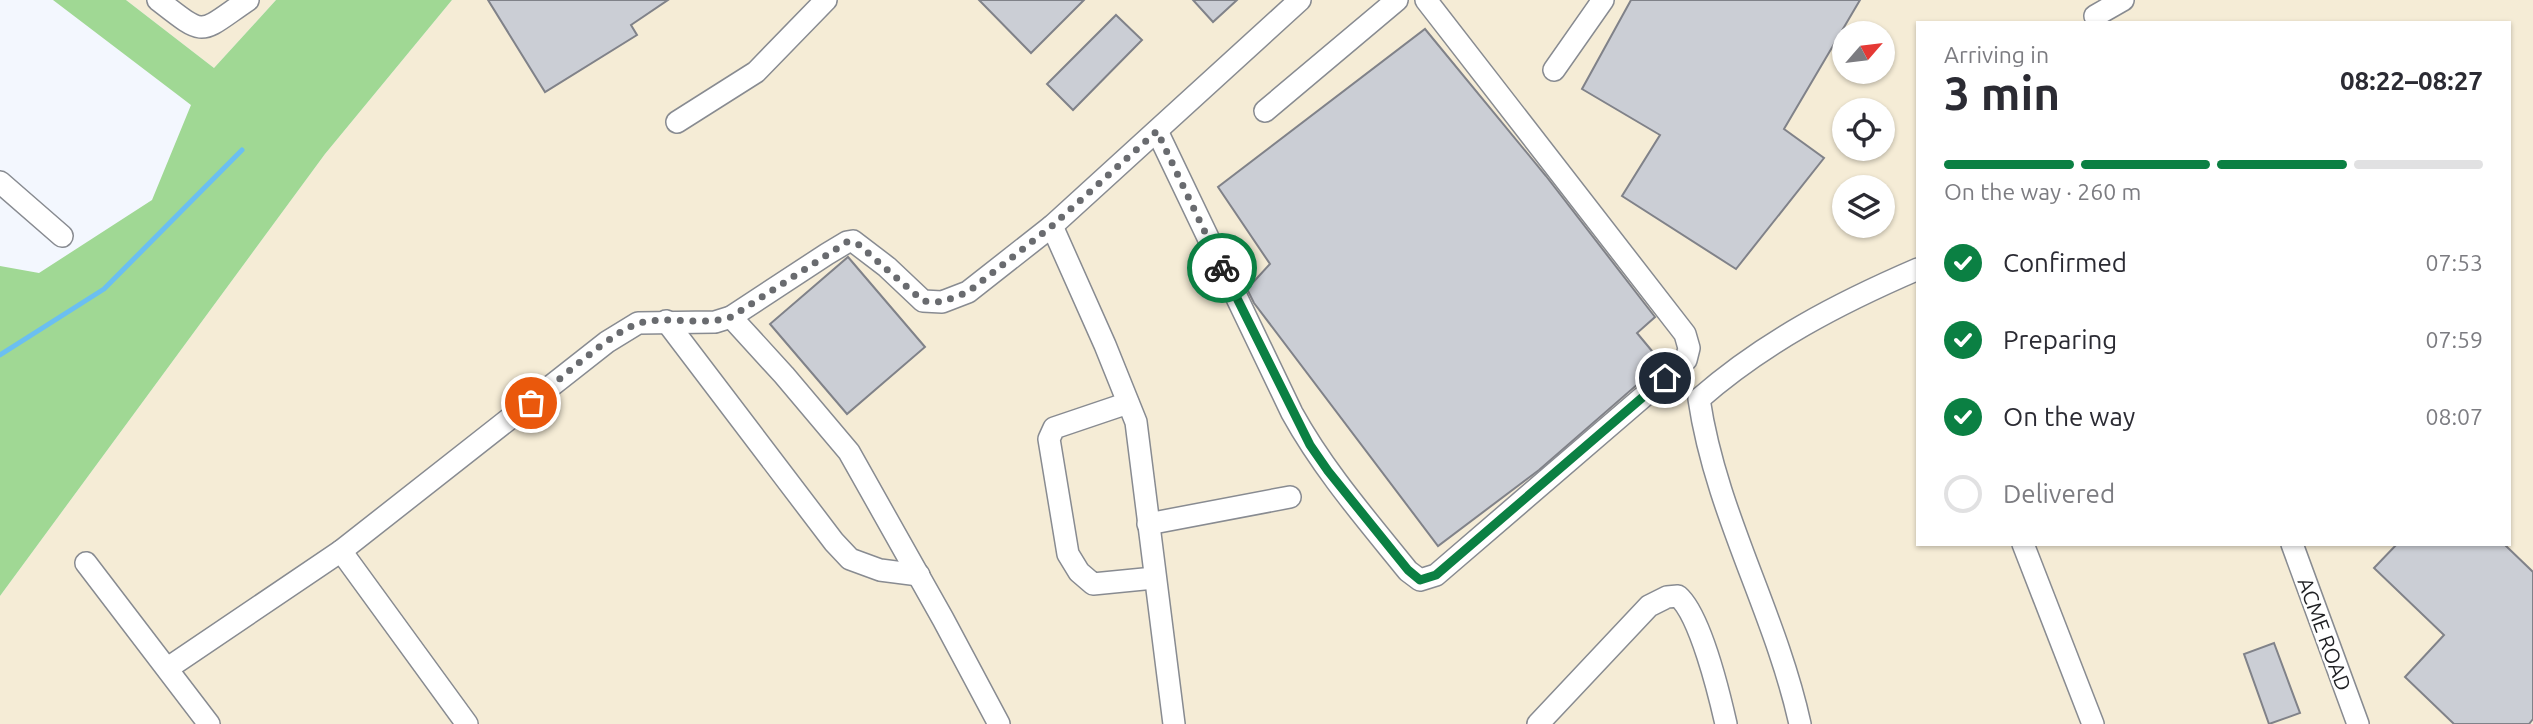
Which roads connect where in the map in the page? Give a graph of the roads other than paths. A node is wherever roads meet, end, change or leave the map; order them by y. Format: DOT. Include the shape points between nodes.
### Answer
graph roads {
  1 [pos="158,0"];
  2 [pos="248,0"];
  3 [pos="826,0"];
  4 [pos="1300,0"];
  5 [pos="1397,0"];
  6 [pos="1426,0"];
  7 [pos="1603,0"];
  8 [pos="2123,0"];
  9 [pos="2094,13"];
  10 [pos="1554,70"];
  11 [pos="1265,111"];
  12 [pos="677,122"];
  13 [pos="1157,131"];
  14 [pos="0,182"];
  15 [pos="1052,226"];
  16 [pos="62,236"];
  17 [pos="1916,271"];
  18 [pos="731,317"];
  19 [pos="666,321"];
  20 [pos="1128,403"];
  21 [pos="1290,497"];
  22 [pos="1148,524"];
  23 [pos="2025,546"];
  24 [pos="2293,546"];
  25 [pos="341,551"];
  26 [pos="86,563"];
  27 [pos="919,575"];
  28 [pos="1154,578"];
  29 [pos="168,668"];
  30 [pos="209,724"];
  31 [pos="467,724"];
  32 [pos="999,724"];
  33 [pos="1174,724"];
  34 [pos="1538,724"];
  35 [pos="1726,724"];
  36 [pos="1800,724"];
  37 [pos="2093,724"];
  38 [pos="2358,724"];
  1 -- 2 [label="street" via="201,29"];
  3 -- 12 [label="street" via="756,72"];
  4 -- 13 [label="street"];
  5 -- 11 [label="street"];
  6 -- 13 [label="street" via="1685,334 1689,348 1686,360 1436,575 1420,580 1408,570 1310,445"];
  7 -- 10 [label="street"];
  8 -- 9 [label="street"];
  13 -- 15 [label="street"];
  14 -- 16 [label="street"];
  15 -- 18 [label="street" via="968,292 942,302 923,301 887,267 847,242"];
  15 -- 20 [label="street"];
  17 -- 36 [label="street" via="1857,295 1788,332 1699,398 1727,512 1791,684"];
  18 -- 19 [label="street"];
  18 -- 27 [label="street" via="849,452"];
  19 -- 25 [label="street" via="638,323 607,342"];
  19 -- 27 [label="street" via="850,559 880,570"];
  20 -- 22 [label="street" via="1136,422"];
  20 -- 28 [label="street" via="1054,428 1049,439 1068,554 1079,572 1093,584"];
  21 -- 22 [label="street"];
  22 -- 28 [label="street"];
  23 -- 37 [label="street"];
  24 -- 38 [label="street, ACME ROAD"];
  25 -- 29 [label="street"];
  25 -- 31 [label="street"];
  26 -- 29 [label="street"];
  27 -- 32 [label="street"];
  28 -- 33 [label="street"];
  29 -- 30 [label="street"];
  34 -- 35 [label="street" via="1649,606 1678,596 1695,623"];
}
